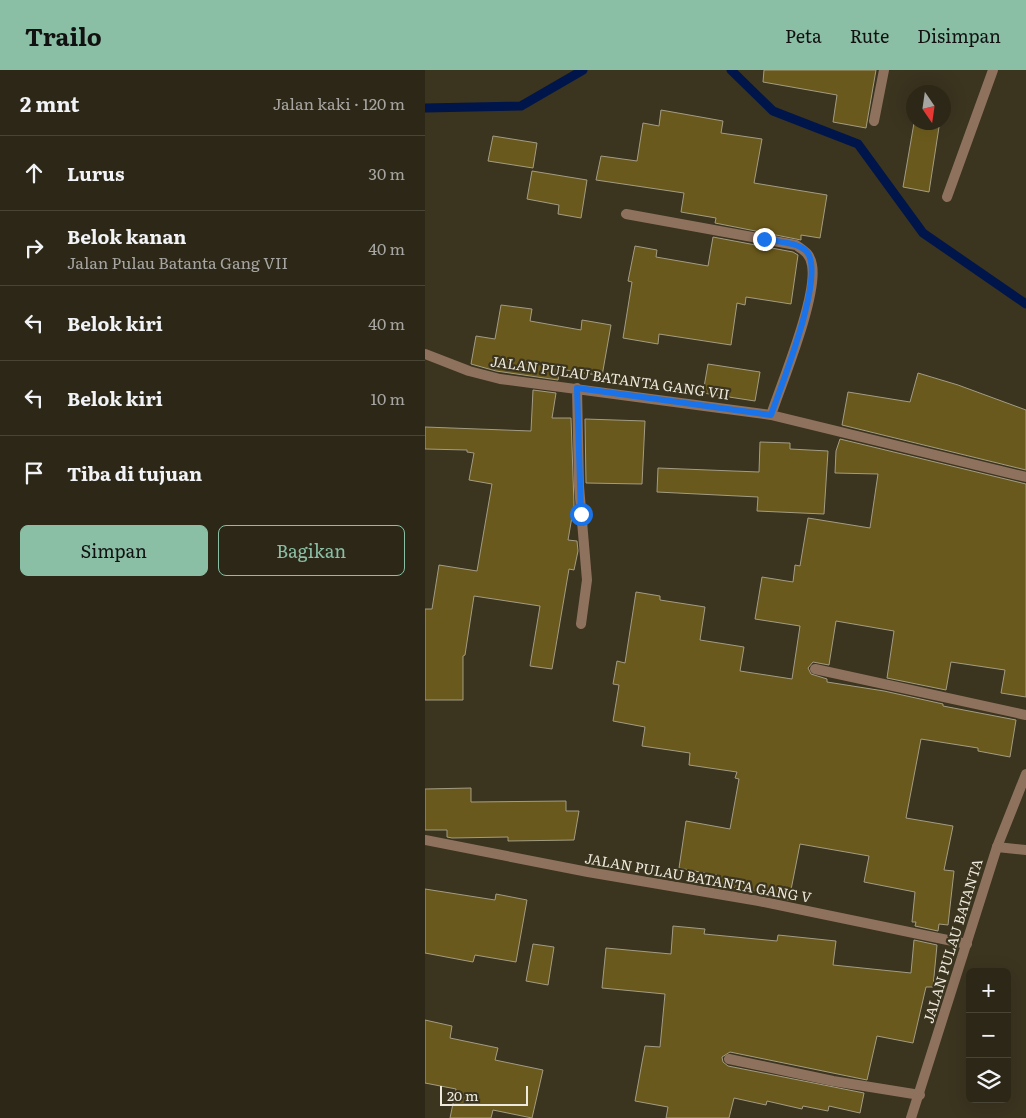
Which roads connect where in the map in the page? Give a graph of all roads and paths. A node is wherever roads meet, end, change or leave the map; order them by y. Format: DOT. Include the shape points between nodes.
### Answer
graph roads {
  1 [pos="883,70"];
  2 [pos="993,70"];
  3 [pos="874,121"];
  4 [pos="947,197"];
  5 [pos="626,214"];
  6 [pos="425,354"];
  7 [pos="577,388"];
  8 [pos="771,415"];
  9 [pos="1026,477"];
  10 [pos="581,624"];
  11 [pos="815,669"];
  12 [pos="1026,715"];
  13 [pos="1026,774"];
  14 [pos="425,840"];
  15 [pos="997,847"];
  16 [pos="1026,850"];
  17 [pos="967,944"];
  18 [pos="729,1059"];
  19 [pos="920,1095"];
  20 [pos="911,1118"];
  1 -- 3 [label="street"];
  2 -- 4 [label="street"];
  5 -- 8 [label="street" via="796,245 807,252 813,276 806,310"];
  6 -- 7 [label="street, JALAN PULAU BATANTA GANG VII" via="469,371 500,378"];
  7 -- 8 [label="street, JALAN PULAU BATANTA GANG VII"];
  7 -- 10 [label="street" via="579,486 587,580"];
  8 -- 9 [label="street, JALAN PULAU BATANTA GANG VII"];
  11 -- 12 [label="street"];
  13 -- 15 [label="street, JALAN PULAU BATANTA"];
  14 -- 17 [label="street, JALAN PULAU BATANTA GANG V" via="759,901"];
  15 -- 16 [label="street"];
  15 -- 17 [label="street, JALAN PULAU BATANTA"];
  17 -- 19 [label="street, JALAN PULAU BATANTA"];
  18 -- 19 [label="street"];
  19 -- 20 [label="street, JALAN PULAU BATANTA"];
}
